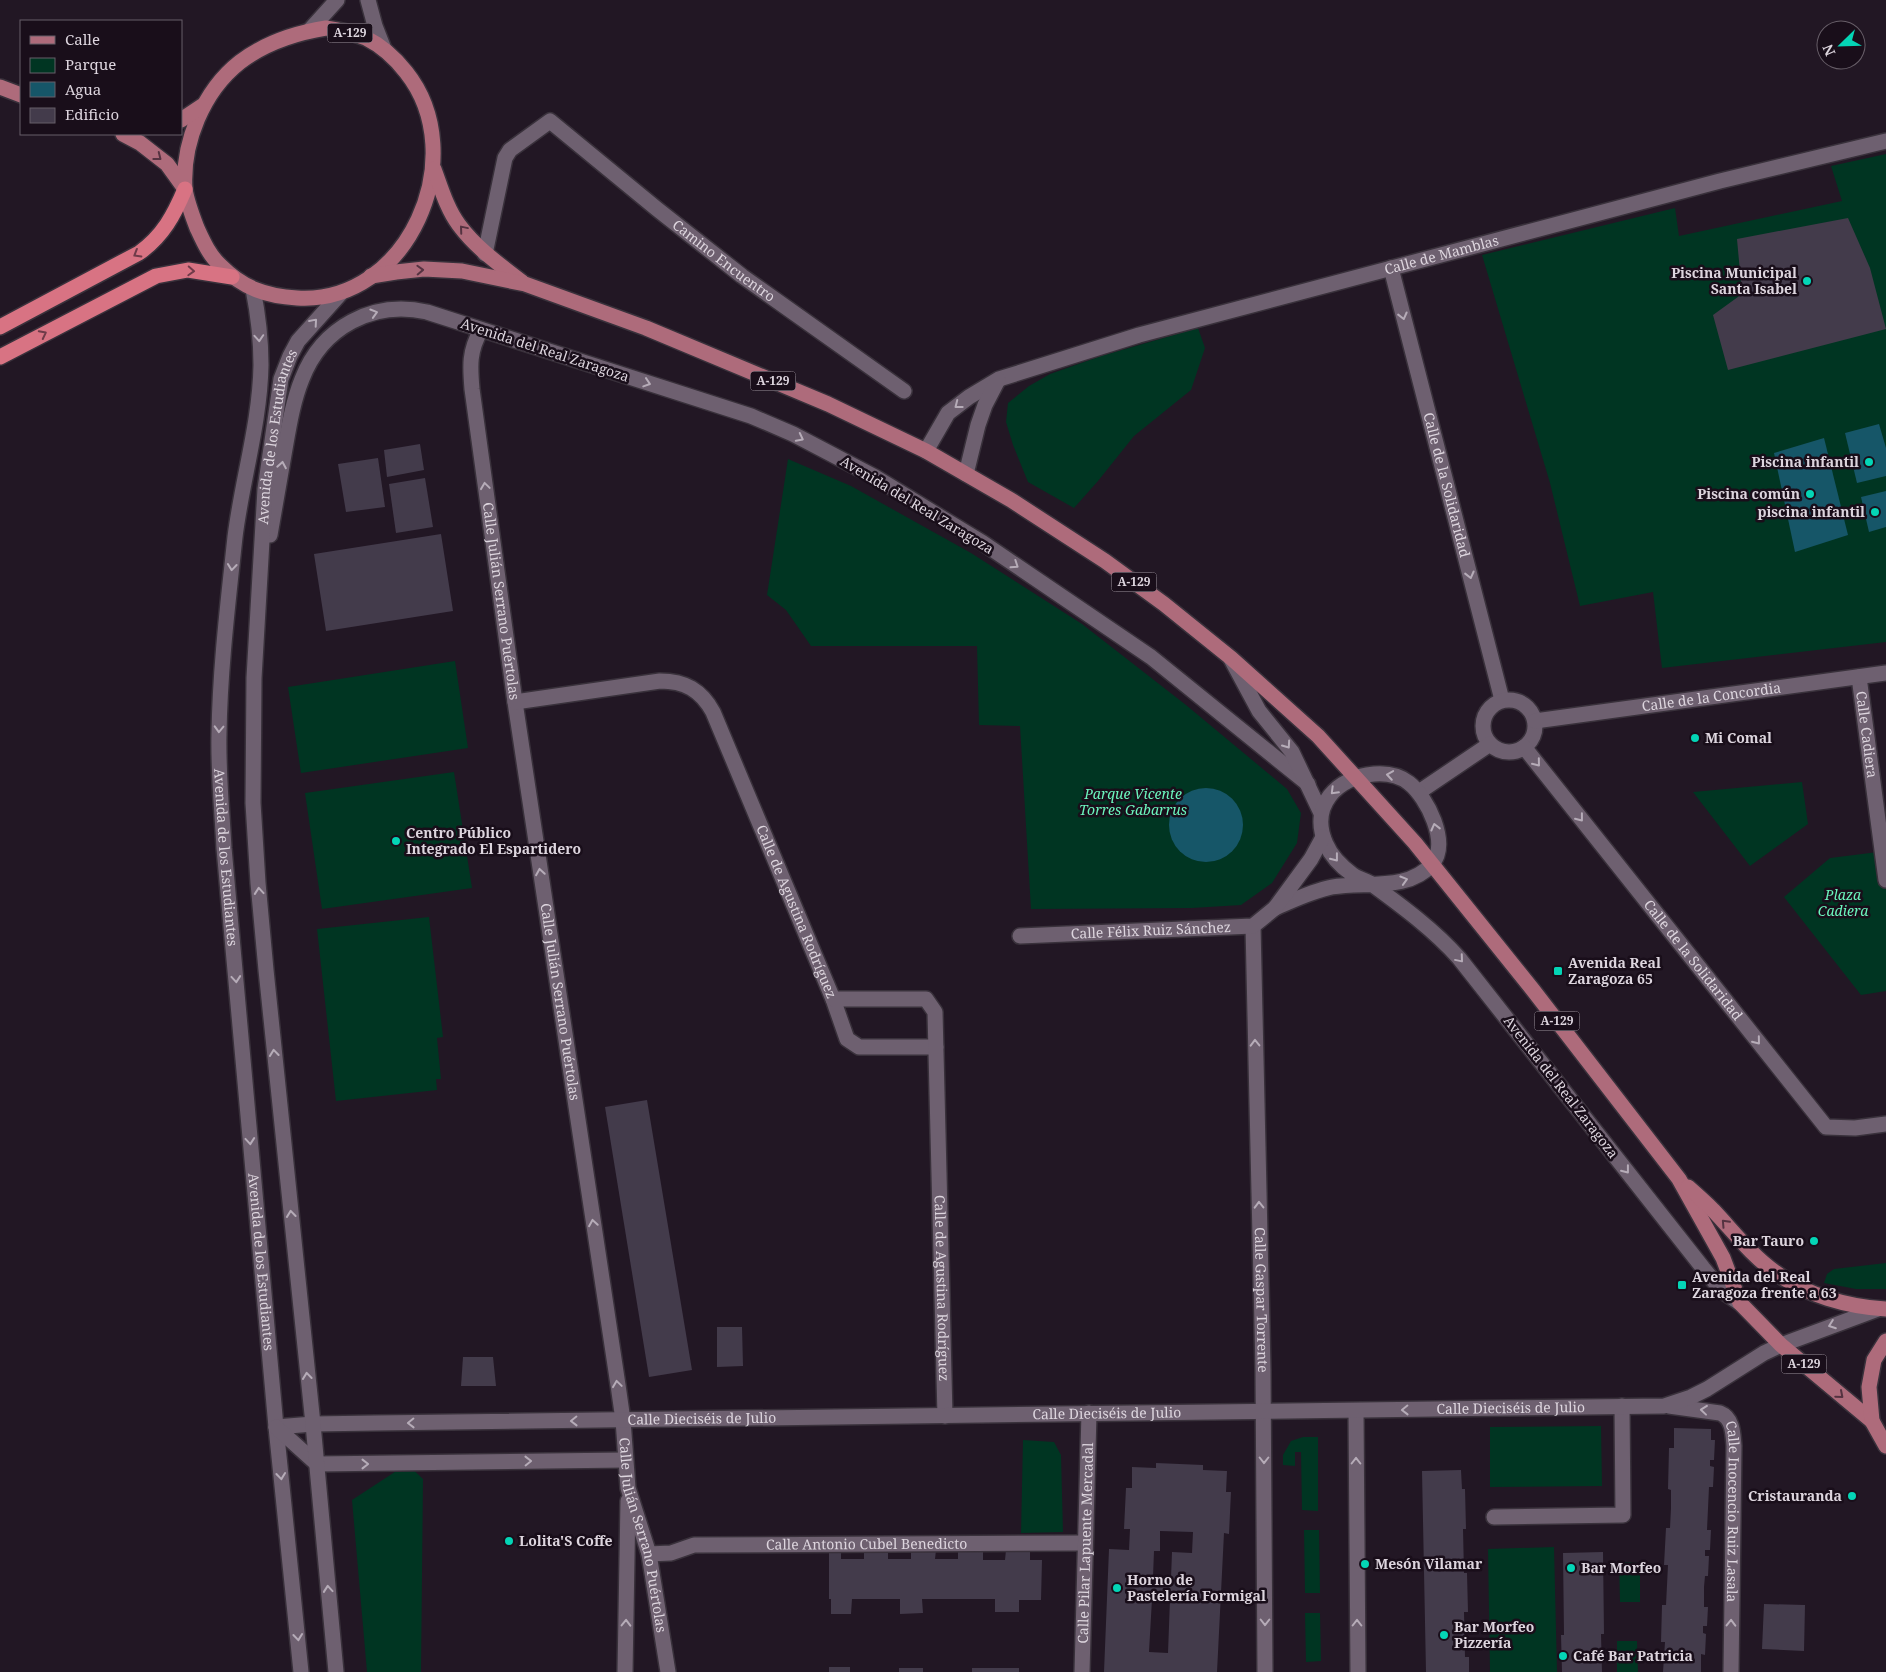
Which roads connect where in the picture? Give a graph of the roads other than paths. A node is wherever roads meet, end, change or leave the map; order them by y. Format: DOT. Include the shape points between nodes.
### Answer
graph roads {
  1 [pos="337,0"];
  2 [pos="368,0"];
  3 [pos="309,31"];
  4 [pos="384,49"];
  5 [pos="0,87"];
  6 [pos="20,95"];
  7 [pos="205,103"];
  8 [pos="182,119"];
  9 [pos="125,135"];
  10 [pos="1886,142"];
  11 [pos="434,168"];
  12 [pos="186,189"];
  13 [pos="485,254"];
  14 [pos="1391,268"];
  15 [pos="232,276"];
  16 [pos="371,276"];
  17 [pos="525,284"];
  18 [pos="252,290"];
  19 [pos="341,293"];
  20 [pos="0,327"];
  21 [pos="481,330"];
  22 [pos="331,335"];
  23 [pos="0,357"];
  24 [pos="999,379"];
  25 [pos="904,390"];
  26 [pos="926,451"];
  27 [pos="966,474"];
  28 [pos="258,599"];
  29 [pos="1231,658"];
  30 [pos="1886,673"];
  31 [pos="1859,677"];
  32 [pos="1502,700"];
  33 [pos="515,702"];
  34 [pos="1535,721"];
  35 [pos="1490,744"];
  36 [pos="1524,747"];
  37 [pos="1355,777"];
  38 [pos="1308,784"];
  39 [pos="1419,792"];
  40 [pos="1321,813"];
  41 [pos="1323,837"];
  42 [pos="1433,863"];
  43 [pos="1886,880"];
  44 [pos="1371,884"];
  45 [pos="1275,908"];
  46 [pos="1253,926"];
  47 [pos="1020,936"];
  48 [pos="833,999"];
  49 [pos="936,1047"];
  50 [pos="1886,1124"];
  51 [pos="1679,1179"];
  52 [pos="1740,1303"];
  53 [pos="1882,1309"];
  54 [pos="1886,1341"];
  55 [pos="1781,1345"];
  56 [pos="1622,1406"];
  57 [pos="1664,1406"];
  58 [pos="1263,1411"];
  59 [pos="1356,1411"];
  60 [pos="1089,1413"];
  61 [pos="945,1416"];
  62 [pos="623,1420"];
  63 [pos="1872,1421"];
  64 [pos="313,1424"];
  65 [pos="276,1427"];
  66 [pos="1886,1446"];
  67 [pos="625,1460"];
  68 [pos="317,1464"];
  69 [pos="628,1488"];
  70 [pos="1494,1517"];
  71 [pos="1085,1543"];
  72 [pos="649,1554"];
  73 [pos="301,1672"];
  74 [pos="336,1672"];
  75 [pos="625,1672"];
  76 [pos="668,1672"];
  77 [pos="1082,1672"];
  78 [pos="1265,1672"];
  79 [pos="1358,1672"];
  80 [pos="1730,1672"];
  1 -- 3 [label="street"];
  2 -- 4 [label="street"];
  3 -- 4 [label="main road, A-129" via="326,28 346,32 366,38"];
  3 -- 7 [label="main road, A-129" via="260,49 239,63"];
  4 -- 11 [label="main road, A-129" via="412,80 424,101 434,142"];
  5 -- 6 [label="main road"];
  7 -- 8 [label="main road, A-129"];
  7 -- 12 [label="main road, A-129" via="188,148"];
  9 -- 12 [label="main road, A-129, one-way" via="167,164"];
  10 -- 14 [label="street, Calle de Mamblas" via="1720,181"];
  13 -- 11 [label="main road, Avenida del Real Zaragoza / A-129, one-way" via="459,225"];
  11 -- 16 [label="main road, A-129" via="414,229 391,259"];
  12 -- 15 [label="main road, A-129" via="202,241 214,260"];
  12 -- 20 [label="highway, one-way" via="167,226 153,244"];
  13 -- 17 [label="main road, Avenida del Real Zaragoza / A-129"];
  13 -- 25 [label="street, Camino Encuentro" via="505,158 510,150 550,121 742,276"];
  14 -- 24 [label="street, Calle de Mamblas" via="1140,335"];
  14 -- 32 [label="street, Calle de la Solidaridad, one-way"];
  15 -- 18 [label="main road, A-129"];
  23 -- 15 [label="highway, one-way" via="156,276 188,270"];
  16 -- 17 [label="main road, Avenida del Real Zaragoza / A-129, one-way" via="424,269 462,271"];
  16 -- 19 [label="main road, A-129"];
  17 -- 26 [label="main road, Avenida del Real Zaragoza / A-129" via="646,328 828,404"];
  18 -- 19 [label="main road, A-129" via="304,298"];
  18 -- 65 [label="street, Avenida de los Estudiantes, one-way" via="257,312 260,375 238,519 226,627 220,772"];
  28 -- 19 [label="street, Avenida de los Estudiantes, one-way" via="265,490 281,379 298,340"];
  22 -- 21 [label="street, Avenida del Real Zaragoza, one-way" via="362,316 394,308 427,312"];
  33 -- 21 [label="street, Calle Julián Serrano Puértolas, one-way" via="472,389 470,366 473,344"];
  21 -- 38 [label="street, Avenida del Real Zaragoza, one-way" via="751,416 875,477 983,543 1132,643"];
  28 -- 22 [label="street, Avenida de los Estudiantes, one-way" via="295,401 309,365"];
  24 -- 26 [label="street, Calle de Mamblas, one-way" via="948,413"];
  24 -- 27 [label="street" via="978,425"];
  26 -- 27 [label="main road, Avenida del Real Zaragoza / A-129"];
  27 -- 29 [label="main road, Avenida del Real Zaragoza / A-129" via="1105,561"];
  64 -- 28 [label="street, Avenida de los Estudiantes, one-way" via="253,803"];
  29 -- 37 [label="main road, Avenida del Real Zaragoza / A-129" via="1318,736"];
  29 -- 38 [label="street, Avenida del Real Zaragoza, one-way" via="1259,710 1292,752"];
  30 -- 31 [label="street, Calle de la Concordia"];
  31 -- 34 [label="street, Calle de la Concordia"];
  31 -- 43 [label="street, Calle Cadiera"];
  32 -- 34 [label="street" via="1519,701"];
  32 -- 35 [label="street" via="1487,710 1483,719 1482,728"];
  33 -- 48 [label="street, Calle de Agustina Rodríguez" via="660,681 687,685 704,697"];
  62 -- 33 [label="street, Calle Julián Serrano Puértolas, one-way"];
  34 -- 36 [label="street" via="1533,735"];
  35 -- 36 [label="street" via="1502,751 1518,751"];
  35 -- 39 [label="street"];
  36 -- 50 [label="street, Calle de la Solidaridad, one-way" via="1826,1128"];
  39 -- 37 [label="street, one-way" via="1395,776"];
  37 -- 40 [label="street, one-way" via="1335,789"];
  37 -- 42 [label="main road, Avenida del Real Zaragoza / A-129"];
  38 -- 40 [label="street, Avenida del Real Zaragoza"];
  42 -- 39 [label="street, one-way" via="1438,849 1437,829"];
  40 -- 41 [label="street, Avenida del Real Zaragoza"];
  41 -- 44 [label="street, Avenida del Real Zaragoza, one-way" via="1341,865"];
  41 -- 45 [label="street"];
  44 -- 42 [label="street, one-way" via="1408,879"];
  42 -- 51 [label="main road, Avenida del Real Zaragoza / A-129"];
  44 -- 45 [label="street" via="1320,890"];
  44 -- 52 [label="street, Avenida del Real Zaragoza, one-way" via="1444,941 1460,958 1703,1268 1722,1291"];
  45 -- 46 [label="street"];
  46 -- 47 [label="street, Calle Félix Ruiz Sánchez"];
  58 -- 46 [label="street, Calle Gaspar Torrente, one-way"];
  48 -- 49 [label="street" via="847,1039 858,1047"];
  48 -- 49 [label="street, Calle de Agustina Rodríguez" via="926,999 935,1012"];
  49 -- 61 [label="street, Calle de Agustina Rodríguez"];
  51 -- 52 [label="main road, Avenida del Real Zaragoza / A-129" via="1723,1258"];
  53 -- 51 [label="main road, Avenida del Real Zaragoza / A-129, one-way" via="1821,1296 1774,1272"];
  52 -- 55 [label="main road, Avenida del Real Zaragoza / A-129"];
  53 -- 55 [label="street, Calle Dieciséis de Julio, one-way"];
  54 -- 63 [label="main road" via="1874,1360 1869,1387"];
  55 -- 57 [label="street, Calle Dieciséis de Julio" via="1764,1352 1707,1389"];
  55 -- 63 [label="main road, Avenida del Real Zaragoza / A-129, one-way"];
  56 -- 57 [label="street, Calle Dieciséis de Julio"];
  56 -- 59 [label="street, Calle Dieciséis de Julio, one-way"];
  56 -- 70 [label="street" via="1623,1514"];
  80 -- 57 [label="street, Calle Inocencio Ruiz Lasala, one-way" via="1733,1430 1725,1415 1716,1411"];
  58 -- 59 [label="street, Calle Dieciséis de Julio"];
  58 -- 60 [label="street, Calle Dieciséis de Julio"];
  58 -- 78 [label="street, Calle Gaspar Torrente, one-way"];
  79 -- 59 [label="street, one-way"];
  60 -- 61 [label="street, Calle Dieciséis de Julio"];
  60 -- 71 [label="street, Calle Pilar Lapuente Mercadal"];
  61 -- 62 [label="street, Calle Dieciséis de Julio"];
  62 -- 64 [label="street, Calle Dieciséis de Julio, one-way"];
  62 -- 67 [label="street, Calle Julián Serrano Puértolas"];
  63 -- 66 [label="main road"];
  64 -- 65 [label="street"];
  64 -- 68 [label="street, Avenida de los Estudiantes"];
  65 -- 68 [label="street"];
  65 -- 73 [label="street, Avenida de los Estudiantes, one-way"];
  68 -- 67 [label="street, one-way"];
  67 -- 69 [label="street, Calle Julián Serrano Puértolas"];
  74 -- 68 [label="street, Avenida de los Estudiantes, one-way"];
  69 -- 72 [label="street, Calle Julián Serrano Puértolas"];
  75 -- 69 [label="street, one-way"];
  71 -- 72 [label="street, Calle Antonio Cubel Benedicto" via="694,1545 671,1553"];
  71 -- 77 [label="street, Calle Pilar Lapuente Mercadal"];
  72 -- 76 [label="street, Calle Julián Serrano Puértolas"];
}
